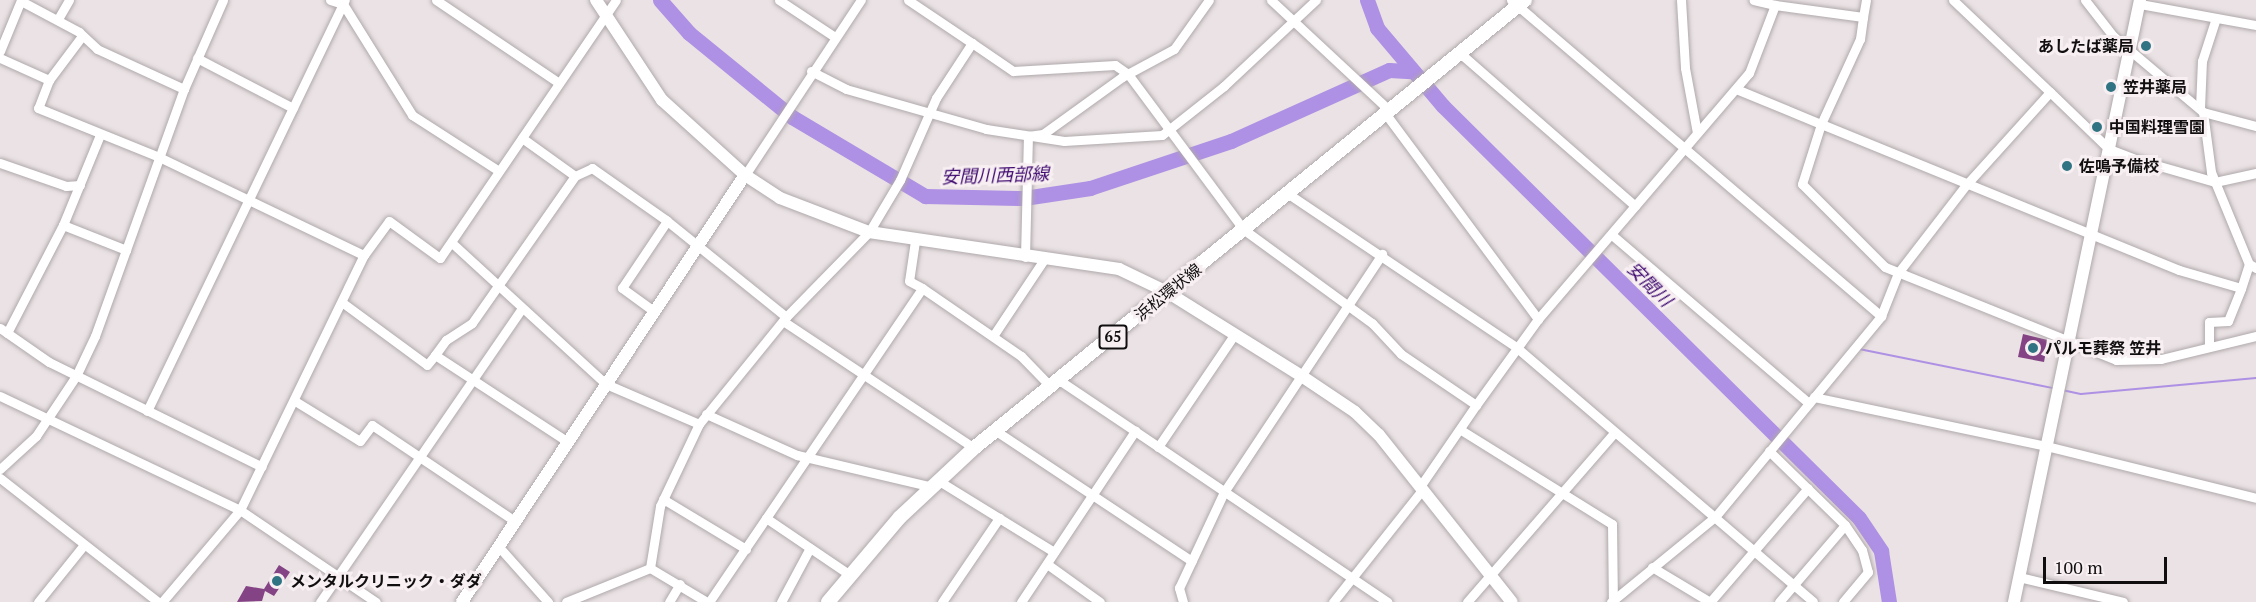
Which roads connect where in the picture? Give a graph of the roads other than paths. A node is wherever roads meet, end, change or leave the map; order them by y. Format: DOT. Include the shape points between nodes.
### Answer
graph roads {
  1 [pos="69,0"];
  2 [pos="223,0"];
  3 [pos="330,0"];
  4 [pos="436,0"];
  5 [pos="596,0"];
  6 [pos="616,0"];
  7 [pos="779,0"];
  8 [pos="861,0"];
  9 [pos="908,0"];
  10 [pos="1209,0"];
  11 [pos="1272,0"];
  12 [pos="1316,0"];
  13 [pos="1681,0"];
  14 [pos="1754,0"];
  15 [pos="1866,0"];
  16 [pos="1953,0"];
  17 [pos="2085,0"];
  18 [pos="21,1"];
  19 [pos="344,2"];
  20 [pos="1518,2"];
  21 [pos="2140,2"];
  22 [pos="1775,4"];
  23 [pos="606,15"];
  24 [pos="1863,17"];
  25 [pos="2216,18"];
  26 [pos="58,19"];
  27 [pos="1291,21"];
  28 [pos="2256,25"];
  29 [pos="82,36"];
  30 [pos="835,37"];
  31 [pos="972,43"];
  32 [pos="0,51"];
  33 [pos="2129,51"];
  34 [pos="1461,54"];
  35 [pos="0,58"];
  36 [pos="197,58"];
  37 [pos="811,71"];
  38 [pos="1128,74"];
  39 [pos="49,80"];
  40 [pos="559,83"];
  41 [pos="184,89"];
  42 [pos="1736,89"];
  43 [pos="2049,92"];
  44 [pos="293,108"];
  45 [pos="2201,110"];
  46 [pos="1387,112"];
  47 [pos="929,114"];
  48 [pos="1821,124"];
  49 [pos="2256,126"];
  50 [pos="1172,131"];
  51 [pos="1697,133"];
  52 [pos="100,135"];
  53 [pos="1028,136"];
  54 [pos="522,138"];
  55 [pos="1685,148"];
  56 [pos="2109,149"];
  57 [pos="159,157"];
  58 [pos="0,163"];
  59 [pos="499,171"];
  60 [pos="2256,172"];
  61 [pos="745,175"];
  62 [pos="574,176"];
  63 [pos="2215,182"];
  64 [pos="80,185"];
  65 [pos="1966,185"];
  66 [pos="1287,193"];
  67 [pos="248,202"];
  68 [pos="1635,206"];
  69 [pos="667,221"];
  70 [pos="63,225"];
  71 [pos="1243,229"];
  72 [pos="869,232"];
  73 [pos="1612,235"];
  74 [pos="2091,236"];
  75 [pos="915,241"];
  76 [pos="452,243"];
  77 [pos="699,247"];
  78 [pos="126,250"];
  79 [pos="1382,254"];
  80 [pos="364,255"];
  81 [pos="1025,257"];
  82 [pos="1045,258"];
  83 [pos="2252,266"];
  84 [pos="1898,273"];
  85 [pos="498,285"];
  86 [pos="922,288"];
  87 [pos="2241,288"];
  88 [pos="1167,292"];
  89 [pos="343,303"];
  90 [pos="1348,304"];
  91 [pos="521,309"];
  92 [pos="655,312"];
  93 [pos="1881,316"];
  94 [pos="785,319"];
  95 [pos="1538,319"];
  96 [pos="3,330"];
  97 [pos="1234,335"];
  98 [pos="993,336"];
  99 [pos="2256,336"];
  100 [pos="2069,340"];
  101 [pos="2209,346"];
  102 [pos="1516,347"];
  103 [pos="435,355"];
  104 [pos="863,374"];
  105 [pos="1300,375"];
  106 [pos="76,376"];
  107 [pos="471,378"];
  108 [pos="606,384"];
  109 [pos="1055,384"];
  110 [pos="0,396"];
  111 [pos="1812,400"];
  112 [pos="295,401"];
  113 [pos="1476,405"];
  114 [pos="147,411"];
  115 [pos="706,414"];
  116 [pos="50,417"];
  117 [pos="699,424"];
  118 [pos="1461,430"];
  119 [pos="996,431"];
  120 [pos="1135,431"];
  121 [pos="1615,432"];
  122 [pos="568,442"];
  123 [pos="2046,446"];
  124 [pos="1158,447"];
  125 [pos="974,448"];
  126 [pos="1769,451"];
  127 [pos="418,457"];
  128 [pos="807,457"];
  129 [pos="262,467"];
  130 [pos="0,469"];
  131 [pos="0,478"];
  132 [pos="935,484"];
  133 [pos="1422,487"];
  134 [pos="1808,489"];
  135 [pos="1224,492"];
  136 [pos="1093,495"];
  137 [pos="1560,495"];
  138 [pos="2256,498"];
  139 [pos="663,499"];
  140 [pos="240,510"];
  141 [pos="1715,517"];
  142 [pos="766,518"];
  143 [pos="999,518"];
  144 [pos="515,521"];
  145 [pos="1845,525"];
  146 [pos="84,546"];
  147 [pos="499,547"];
  148 [pos="810,548"];
  149 [pos="746,549"];
  150 [pos="1754,550"];
  151 [pos="1054,552"];
  152 [pos="1192,561"];
  153 [pos="1047,564"];
  154 [pos="1652,567"];
  155 [pos="650,568"];
  156 [pos="850,575"];
  157 [pos="337,576"];
  158 [pos="1352,577"];
  159 [pos="2019,577"];
  160 [pos="1490,578"];
  161 [pos="680,584"];
  162 [pos="1794,585"];
  163 [pos="833,600"];
  164 [pos="1617,601"];
  165 [pos="38,602"];
  166 [pos="160,602"];
  167 [pos="320,602"];
  168 [pos="376,602"];
  169 [pos="462,602"];
  170 [pos="548,602"];
  171 [pos="566,602"];
  172 [pos="669,602"];
  173 [pos="708,602"];
  174 [pos="781,602"];
  175 [pos="942,602"];
  176 [pos="1021,602"];
  177 [pos="1100,602"];
  178 [pos="1182,602"];
  179 [pos="1333,602"];
  180 [pos="1388,602"];
  181 [pos="1467,602"];
  182 [pos="1512,602"];
  183 [pos="1779,602"];
  184 [pos="1813,602"];
  185 [pos="1843,602"];
  186 [pos="2014,602"];
  187 [pos="2123,602"];
  1 -- 26 [label="street"];
  2 -- 36 [label="street"];
  3 -- 19 [label="street"];
  4 -- 40 [label="street"];
  5 -- 23 [label="street"];
  6 -- 23 [label="street"];
  7 -- 30 [label="street"];
  8 -- 30 [label="street"];
  9 -- 31 [label="street"];
  10 -- 38 [label="street" via="1174,49"];
  11 -- 27 [label="street"];
  12 -- 27 [label="street"];
  13 -- 51 [label="street" via="1684,69"];
  14 -- 22 [label="street"];
  15 -- 24 [label="street"];
  16 -- 43 [label="street"];
  17 -- 33 [label="street"];
  18 -- 26 [label="street"];
  18 -- 32 [label="street"];
  19 -- 44 [label="street"];
  19 -- 59 [label="street" via="412,115"];
  20 -- 34 [label="main road, 浜松環状線 / 65"];
  20 -- 55 [label="street"];
  21 -- 25 [label="street"];
  21 -- 33 [label="street"];
  22 -- 24 [label="street"];
  22 -- 42 [label="street" via="1749,73"];
  23 -- 40 [label="street"];
  23 -- 61 [label="street" via="662,100"];
  24 -- 48 [label="street" via="1860,39"];
  25 -- 28 [label="street"];
  25 -- 45 [label="street" via="2202,61"];
  26 -- 29 [label="street"];
  27 -- 46 [label="street"];
  27 -- 50 [label="street"];
  29 -- 39 [label="street"];
  29 -- 41 [label="street" via="97,49"];
  30 -- 37 [label="street"];
  31 -- 38 [label="street" via="1013,71 1115,65"];
  31 -- 47 [label="street"];
  33 -- 45 [label="street"];
  33 -- 56 [label="street"];
  34 -- 46 [label="main road, 浜松環状線 / 65"];
  34 -- 68 [label="street"];
  35 -- 39 [label="street"];
  36 -- 41 [label="street"];
  36 -- 44 [label="street"];
  37 -- 47 [label="street" via="846,89"];
  37 -- 61 [label="street"];
  38 -- 50 [label="street"];
  38 -- 53 [label="street" via="1043,134"];
  39 -- 52 [label="street" via="38,108"];
  40 -- 54 [label="street"];
  41 -- 57 [label="street"];
  42 -- 48 [label="street"];
  42 -- 51 [label="street"];
  43 -- 56 [label="street"];
  43 -- 65 [label="street"];
  44 -- 67 [label="street"];
  45 -- 49 [label="street"];
  45 -- 63 [label="street"];
  46 -- 66 [label="main road, 浜松環状線 / 65"];
  46 -- 95 [label="street"];
  47 -- 53 [label="street"];
  47 -- 72 [label="street" via="900,180"];
  48 -- 65 [label="street"];
  48 -- 84 [label="street" via="1802,184 1885,267"];
  50 -- 53 [label="street" via="1064,141"];
  50 -- 71 [label="street"];
  51 -- 55 [label="street"];
  52 -- 57 [label="street"];
  52 -- 64 [label="street"];
  53 -- 81 [label="street"];
  54 -- 59 [label="street"];
  54 -- 62 [label="street"];
  55 -- 68 [label="street"];
  55 -- 93 [label="street"];
  56 -- 63 [label="street" via="2169,172"];
  56 -- 74 [label="street"];
  57 -- 67 [label="street"];
  57 -- 78 [label="street"];
  58 -- 64 [label="street" via="66,186"];
  59 -- 76 [label="street"];
  60 -- 63 [label="street"];
  61 -- 72 [label="street" via="800,209"];
  61 -- 77 [label="street"];
  62 -- 69 [label="street" via="592,168"];
  62 -- 85 [label="street"];
  63 -- 83 [label="street"];
  64 -- 70 [label="street"];
  65 -- 74 [label="street"];
  65 -- 84 [label="street"];
  66 -- 71 [label="main road, 浜松環状線 / 65"];
  66 -- 79 [label="street"];
  67 -- 80 [label="street"];
  67 -- 114 [label="street"];
  68 -- 73 [label="street"];
  69 -- 77 [label="street"];
  69 -- 92 [label="street" via="622,288"];
  70 -- 78 [label="street"];
  70 -- 96 [label="street"];
  71 -- 88 [label="main road, 浜松環状線 / 65"];
  71 -- 90 [label="street"];
  72 -- 75 [label="street"];
  72 -- 94 [label="street"];
  73 -- 95 [label="street"];
  73 -- 111 [label="street"];
  74 -- 87 [label="street"];
  74 -- 100 [label="street"];
  75 -- 81 [label="street"];
  75 -- 86 [label="street" via="909,281"];
  76 -- 80 [label="street" via="440,258 389,221"];
  76 -- 85 [label="street"];
  77 -- 92 [label="street"];
  77 -- 94 [label="street"];
  78 -- 106 [label="street"];
  79 -- 90 [label="street"];
  79 -- 102 [label="street"];
  80 -- 89 [label="street"];
  81 -- 82 [label="street"];
  82 -- 88 [label="street" via="1119,269"];
  82 -- 98 [label="street"];
  83 -- 87 [label="street"];
  84 -- 93 [label="street"];
  84 -- 100 [label="street"];
  85 -- 91 [label="street"];
  85 -- 103 [label="street" via="472,323 446,340"];
  86 -- 98 [label="street"];
  86 -- 104 [label="street"];
  87 -- 101 [label="street" via="2228,321 2209,322"];
  88 -- 97 [label="street"];
  88 -- 109 [label="main road, 浜松環状線 / 65"];
  89 -- 103 [label="street" via="427,365"];
  89 -- 112 [label="street"];
  90 -- 105 [label="street"];
  90 -- 113 [label="street" via="1401,354"];
  91 -- 107 [label="street"];
  91 -- 108 [label="street"];
  92 -- 108 [label="street"];
  93 -- 111 [label="street"];
  94 -- 104 [label="street"];
  94 -- 115 [label="street"];
  95 -- 102 [label="street"];
  96 -- 106 [label="street"];
  97 -- 105 [label="street"];
  97 -- 124 [label="street"];
  98 -- 109 [label="street"];
  99 -- 101 [label="street"];
  100 -- 101 [label="street" via="2116,360 2161,359"];
  100 -- 123 [label="street"];
  102 -- 113 [label="street"];
  102 -- 121 [label="street"];
  103 -- 107 [label="street"];
  104 -- 125 [label="street"];
  104 -- 128 [label="street"];
  105 -- 133 [label="street" via="1355,412"];
  105 -- 135 [label="street"];
  106 -- 114 [label="street"];
  106 -- 116 [label="street"];
  107 -- 122 [label="street"];
  107 -- 127 [label="street"];
  108 -- 117 [label="street"];
  108 -- 122 [label="street"];
  109 -- 119 [label="main road, 浜松環状線 / 65"];
  109 -- 120 [label="street"];
  110 -- 116 [label="street"];
  111 -- 123 [label="street"];
  111 -- 126 [label="street"];
  112 -- 127 [label="street" via="360,441 372,425"];
  112 -- 129 [label="street"];
  113 -- 118 [label="street"];
  114 -- 129 [label="street"];
  115 -- 117 [label="street"];
  115 -- 128 [label="street"];
  116 -- 130 [label="street"];
  116 -- 140 [label="street"];
  117 -- 139 [label="street"];
  118 -- 133 [label="street"];
  118 -- 137 [label="street"];
  119 -- 125 [label="main road, 浜松環状線 / 65"];
  119 -- 136 [label="street"];
  120 -- 124 [label="street"];
  120 -- 136 [label="street"];
  121 -- 137 [label="street"];
  121 -- 141 [label="street"];
  122 -- 144 [label="street"];
  123 -- 138 [label="street"];
  123 -- 159 [label="street"];
  124 -- 135 [label="street"];
  125 -- 132 [label="main road, 浜松環状線 / 65"];
  126 -- 134 [label="street"];
  126 -- 141 [label="street"];
  127 -- 144 [label="street"];
  127 -- 157 [label="street"];
  128 -- 132 [label="street"];
  128 -- 142 [label="street"];
  129 -- 140 [label="street"];
  131 -- 146 [label="street"];
  132 -- 143 [label="street"];
  132 -- 156 [label="main road, 浜松環状線 / 65"];
  133 -- 158 [label="street"];
  133 -- 160 [label="street"];
  134 -- 145 [label="street"];
  134 -- 150 [label="street"];
  135 -- 152 [label="street"];
  135 -- 158 [label="street"];
  136 -- 151 [label="street"];
  136 -- 152 [label="street"];
  137 -- 160 [label="street"];
  137 -- 164 [label="street" via="1601,513 1612,524"];
  139 -- 149 [label="street"];
  139 -- 155 [label="street"];
  140 -- 157 [label="street"];
  140 -- 166 [label="street"];
  141 -- 150 [label="street"];
  141 -- 154 [label="street"];
  142 -- 148 [label="street"];
  142 -- 149 [label="street"];
  143 -- 151 [label="street"];
  143 -- 175 [label="street"];
  144 -- 147 [label="street"];
  145 -- 162 [label="street"];
  145 -- 185 [label="street" via="1862,550 1868,572"];
  146 -- 165 [label="street"];
  146 -- 166 [label="street"];
  147 -- 169 [label="street"];
  147 -- 170 [label="street"];
  148 -- 156 [label="street"];
  148 -- 174 [label="street"];
  149 -- 173 [label="street"];
  150 -- 154 [label="street" via="1710,602"];
  150 -- 162 [label="street"];
  151 -- 153 [label="street"];
  152 -- 178 [label="street" via="1179,588"];
  153 -- 176 [label="street"];
  153 -- 177 [label="street"];
  154 -- 164 [label="street"];
  155 -- 161 [label="street"];
  155 -- 171 [label="street"];
  156 -- 163 [label="main road, 浜松環状線 / 65"];
  157 -- 167 [label="street"];
  157 -- 168 [label="street"];
  158 -- 179 [label="street"];
  158 -- 180 [label="street"];
  159 -- 186 [label="street"];
  159 -- 187 [label="street"];
  160 -- 181 [label="street"];
  160 -- 182 [label="street"];
  161 -- 172 [label="street"];
  161 -- 173 [label="street"];
  162 -- 183 [label="street"];
  162 -- 184 [label="street"];
}
